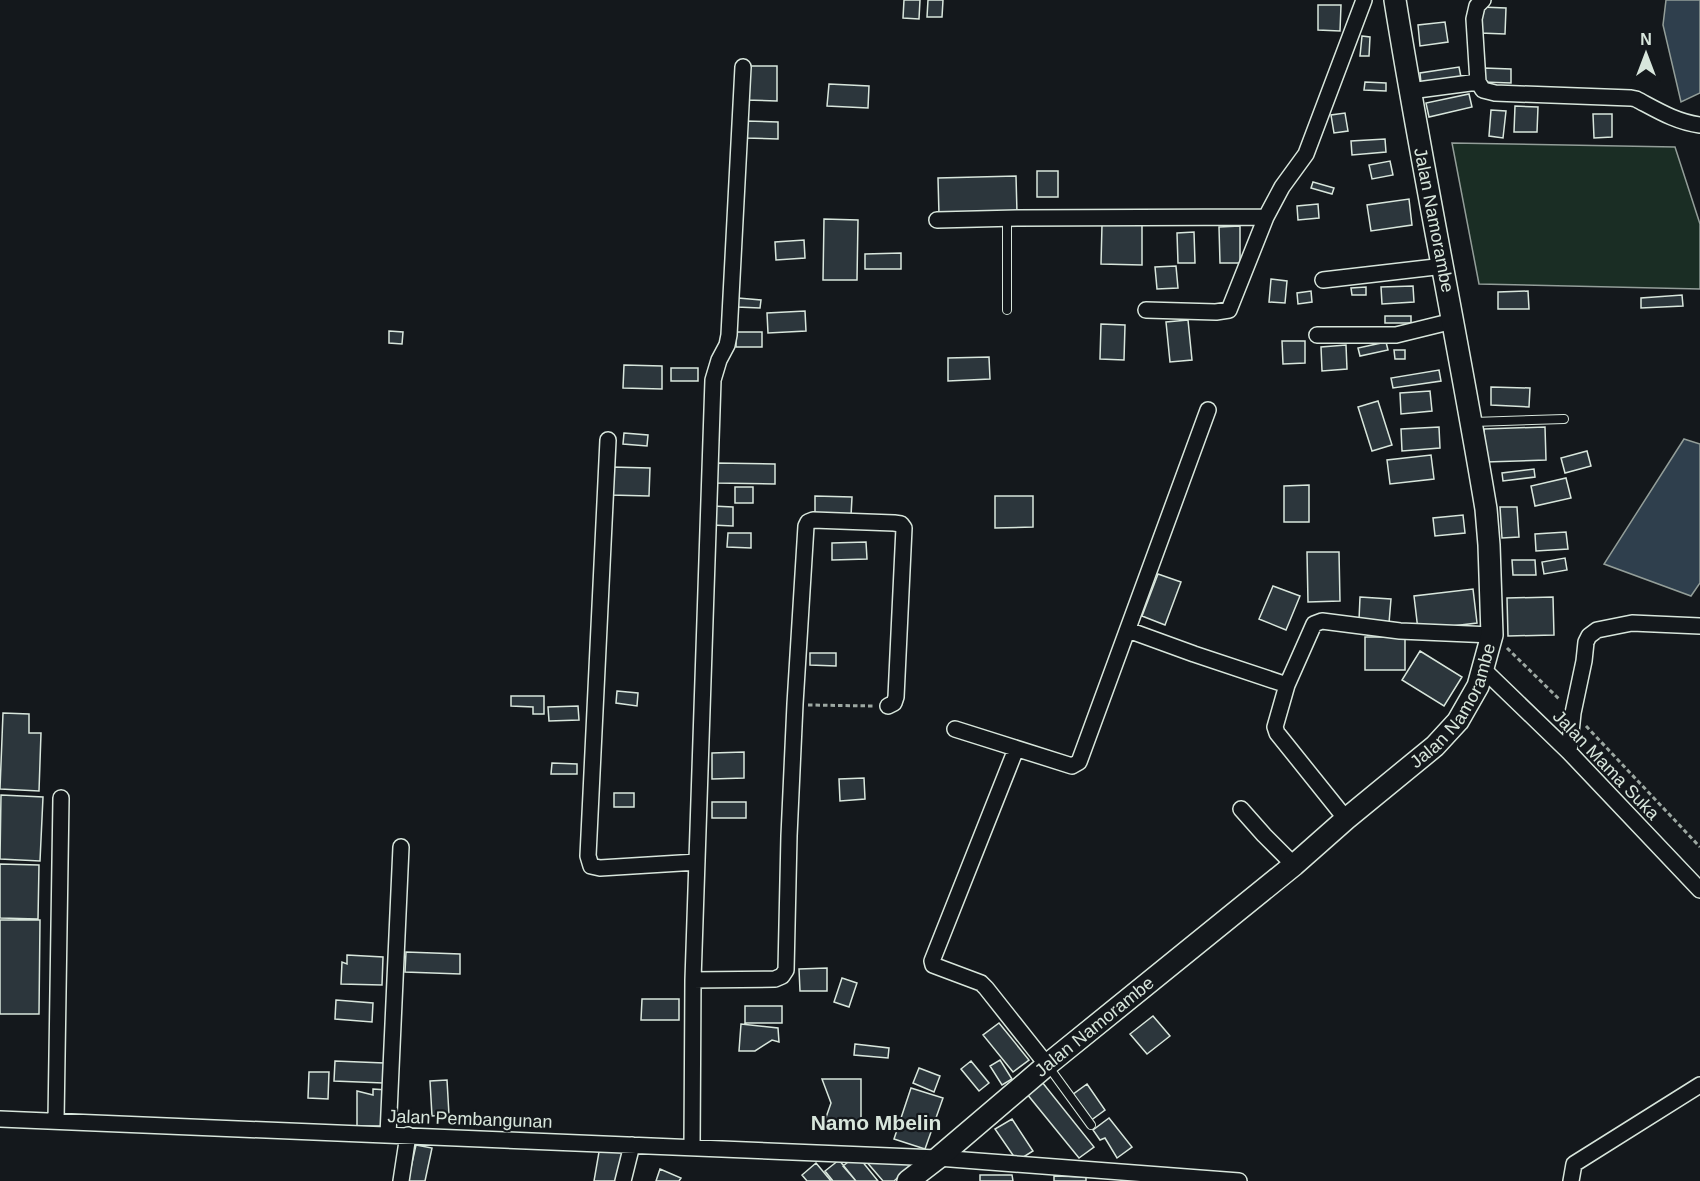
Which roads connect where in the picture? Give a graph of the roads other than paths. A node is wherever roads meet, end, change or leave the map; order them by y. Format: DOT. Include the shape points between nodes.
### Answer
graph roads {
  1 [pos="1365,0"];
  2 [pos="1395,0"];
  3 [pos="1483,0"];
  4 [pos="743,67"];
  5 [pos="1478,82"];
  6 [pos="1410,91"];
  7 [pos="1700,125"];
  8 [pos="1266,217"];
  9 [pos="1007,218"];
  10 [pos="938,220"];
  11 [pos="1444,266"];
  12 [pos="1323,280"];
  13 [pos="1007,310"];
  14 [pos="1146,310"];
  15 [pos="1454,321"];
  16 [pos="1317,335"];
  17 [pos="1208,410"];
  18 [pos="1564,419"];
  19 [pos="1471,422"];
  20 [pos="608,440"];
  21 [pos="1700,626"];
  22 [pos="1128,630"];
  23 [pos="1492,635"];
  24 [pos="1483,669"];
  25 [pos="1287,685"];
  26 [pos="888,706"];
  27 [pos="954,729"];
  28 [pos="1016,749"];
  29 [pos="1569,752"];
  30 [pos="61,798"];
  31 [pos="1241,809"];
  32 [pos="1346,819"];
  33 [pos="400,847"];
  34 [pos="697,862"];
  35 [pos="1294,865"];
  36 [pos="1700,890"];
  37 [pos="693,980"];
  38 [pos="1047,1065"];
  39 [pos="1700,1085"];
  40 [pos="0,1119"];
  41 [pos="56,1121"];
  42 [pos="1091,1125"];
  43 [pos="388,1135"];
  44 [pos="408,1136"];
  45 [pos="632,1145"];
  46 [pos="692,1148"];
  47 [pos="938,1158"];
  48 [pos="401,1181"];
  49 [pos="623,1181"];
  50 [pos="908,1181"];
  51 [pos="1239,1181"];
  52 [pos="1571,1181"];
  1 -- 8 [label="street" via="1306,154"];
  2 -- 6 [label="main road, Jalan Namorambe"];
  3 -- 5 [label="street" via="1474,19"];
  4 -- 34 [label="street" via="729,335 713,380"];
  5 -- 6 [label="street"];
  5 -- 7 [label="street" via="1484,90 1495,93 1636,99 1664,115"];
  6 -- 11 [label="main road, Jalan Namorambe"];
  8 -- 9 [label="street"];
  8 -- 14 [label="street" via="1228,310"];
  9 -- 10 [label="street"];
  9 -- 13 [label="lane"];
  11 -- 12 [label="street"];
  11 -- 15 [label="main road, Jalan Namorambe"];
  15 -- 16 [label="street" via="1396,335"];
  15 -- 19 [label="main road, Jalan Namorambe"];
  17 -- 22 [label="street"];
  18 -- 19 [label="lane"];
  19 -- 23 [label="main road, Jalan Namorambe" via="1486,509"];
  20 -- 34 [label="street" via="588,856 591,866 600,868"];
  21 -- 29 [label="street" via="1632,623 1597,630 1589,636"];
  22 -- 25 [label="street"];
  22 -- 28 [label="street" via="1079,762 1072,766"];
  23 -- 24 [label="main road, Jalan Namorambe"];
  23 -- 25 [label="street" via="1317,622"];
  24 -- 29 [label="street, Jalan Mama Suka"];
  24 -- 32 [label="main road, Jalan Namorambe" via="1458,722 1435,746"];
  25 -- 32 [label="street" via="1275,727 1277,733"];
  26 -- 37 [label="street" via="896,697 904,528 894,523 808,522 795,704 786,970 775,979"];
  27 -- 28 [label="street"];
  28 -- 38 [label="street" via="932,961 933,965 981,983"];
  29 -- 36 [label="street, Jalan Mama Suka"];
  30 -- 41 [label="street"];
  31 -- 35 [label="street"];
  32 -- 35 [label="main road, Jalan Namorambe"];
  33 -- 43 [label="street"];
  34 -- 37 [label="street"];
  35 -- 38 [label="main road, Jalan Namorambe"];
  37 -- 46 [label="street"];
  38 -- 42 [label="lane"];
  38 -- 47 [label="main road, Jalan Namorambe"];
  39 -- 52 [label="street" via="1574,1164"];
  40 -- 41 [label="street, Jalan Pembangunan"];
  41 -- 43 [label="street, Jalan Pembangunan"];
  43 -- 44 [label="street, Jalan Pembangunan"];
  44 -- 45 [label="street, Jalan Pembangunan"];
  44 -- 48 [label="street"];
  45 -- 46 [label="street, Jalan Pembangunan"];
  45 -- 49 [label="street"];
  46 -- 47 [label="street, Jalan Pembangunan"];
  47 -- 50 [label="main road, Jalan Namorambe"];
  47 -- 51 [label="street, Jalan Pembangunan"];
}
